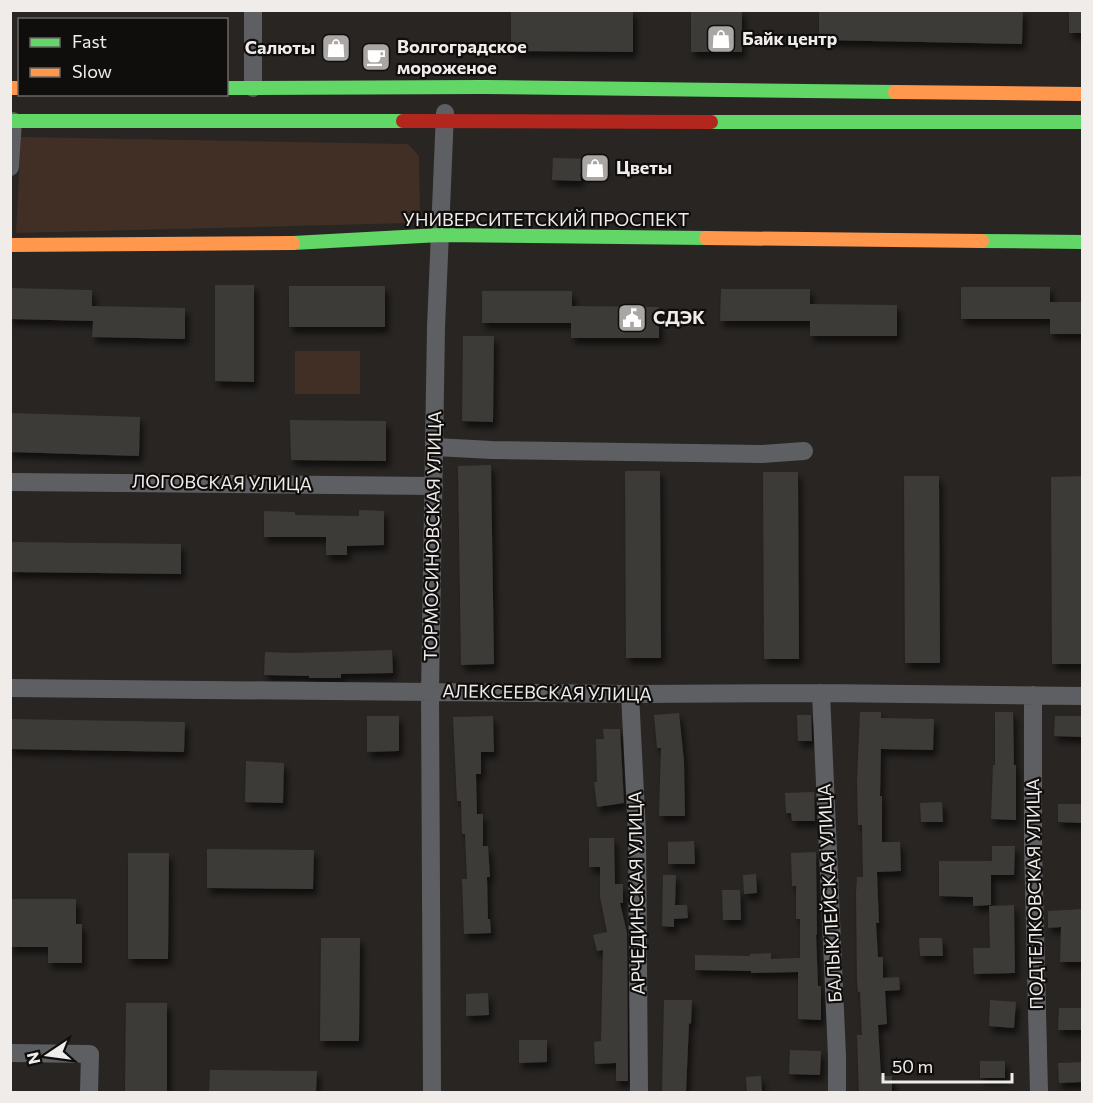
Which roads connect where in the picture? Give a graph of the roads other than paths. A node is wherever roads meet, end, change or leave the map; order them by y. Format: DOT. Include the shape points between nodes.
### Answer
graph roads {
  1 [pos="252,10"];
  2 [pos="253,87"];
  3 [pos="445,87"];
  4 [pos="228,88"];
  5 [pos="1083,94"];
  6 [pos="12,121"];
  7 [pos="445,122"];
  8 [pos="1083,122"];
  9 [pos="10,167"];
  10 [pos="441,235"];
  11 [pos="1083,242"];
  12 [pos="10,245"];
  13 [pos="435,447"];
  14 [pos="804,451"];
  15 [pos="10,482"];
  16 [pos="434,486"];
  17 [pos="10,688"];
  18 [pos="430,692"];
  19 [pos="820,693"];
  20 [pos="630,694"];
  21 [pos="1033,695"];
  22 [pos="1083,696"];
  23 [pos="10,1053"];
  24 [pos="89,1092"];
  25 [pos="432,1092"];
  26 [pos="639,1092"];
  27 [pos="837,1092"];
  28 [pos="1039,1092"];
  1 -- 2 [label="street"];
  2 -- 3 [label="main road"];
  2 -- 4 [label="main road"];
  3 -- 5 [label="main road"];
  3 -- 7 [label="street, ТОРМОСИНОВСКАЯ УЛИЦА"];
  6 -- 7 [label="main road"];
  6 -- 9 [label="street"];
  7 -- 8 [label="main road"];
  7 -- 10 [label="street, ТОРМОСИНОВСКАЯ УЛИЦА"];
  10 -- 11 [label="main road, УНИВЕРСИТЕТСКИЙ ПРОСПЕКТ"];
  10 -- 12 [label="main road, УНИВЕРСИТЕТСКИЙ ПРОСПЕКТ" via="273,244"];
  10 -- 13 [label="street, ТОРМОСИНОВСКАЯ УЛИЦА"];
  13 -- 14 [label="street"];
  13 -- 16 [label="street, ТОРМОСИНОВСКАЯ УЛИЦА"];
  15 -- 16 [label="street, ЛОГОВСКАЯ УЛИЦА"];
  16 -- 18 [label="street, ТОРМОСИНОВСКАЯ УЛИЦА"];
  17 -- 18 [label="street, АЛЕКСЕЕВСКАЯ УЛИЦА"];
  18 -- 20 [label="street, АЛЕКСЕЕВСКАЯ УЛИЦА"];
  18 -- 25 [label="street, ТОРМОСИНОВСКАЯ УЛИЦА"];
  19 -- 20 [label="street, АЛЕКСЕЕВСКАЯ УЛИЦА"];
  19 -- 21 [label="street, АЛЕКСЕЕВСКАЯ УЛИЦА"];
  19 -- 27 [label="street, БАЛЫКЛЕЙСКАЯ УЛИЦА"];
  20 -- 26 [label="street, АРЧЕДИНСКАЯ УЛИЦА" via="637,833"];
  21 -- 22 [label="street, АЛЕКСЕЕВСКАЯ УЛИЦА"];
  21 -- 28 [label="street, ПОДТЕЛКОВСКАЯ УЛИЦА"];
  23 -- 24 [label="street" via="90,1054"];
}
